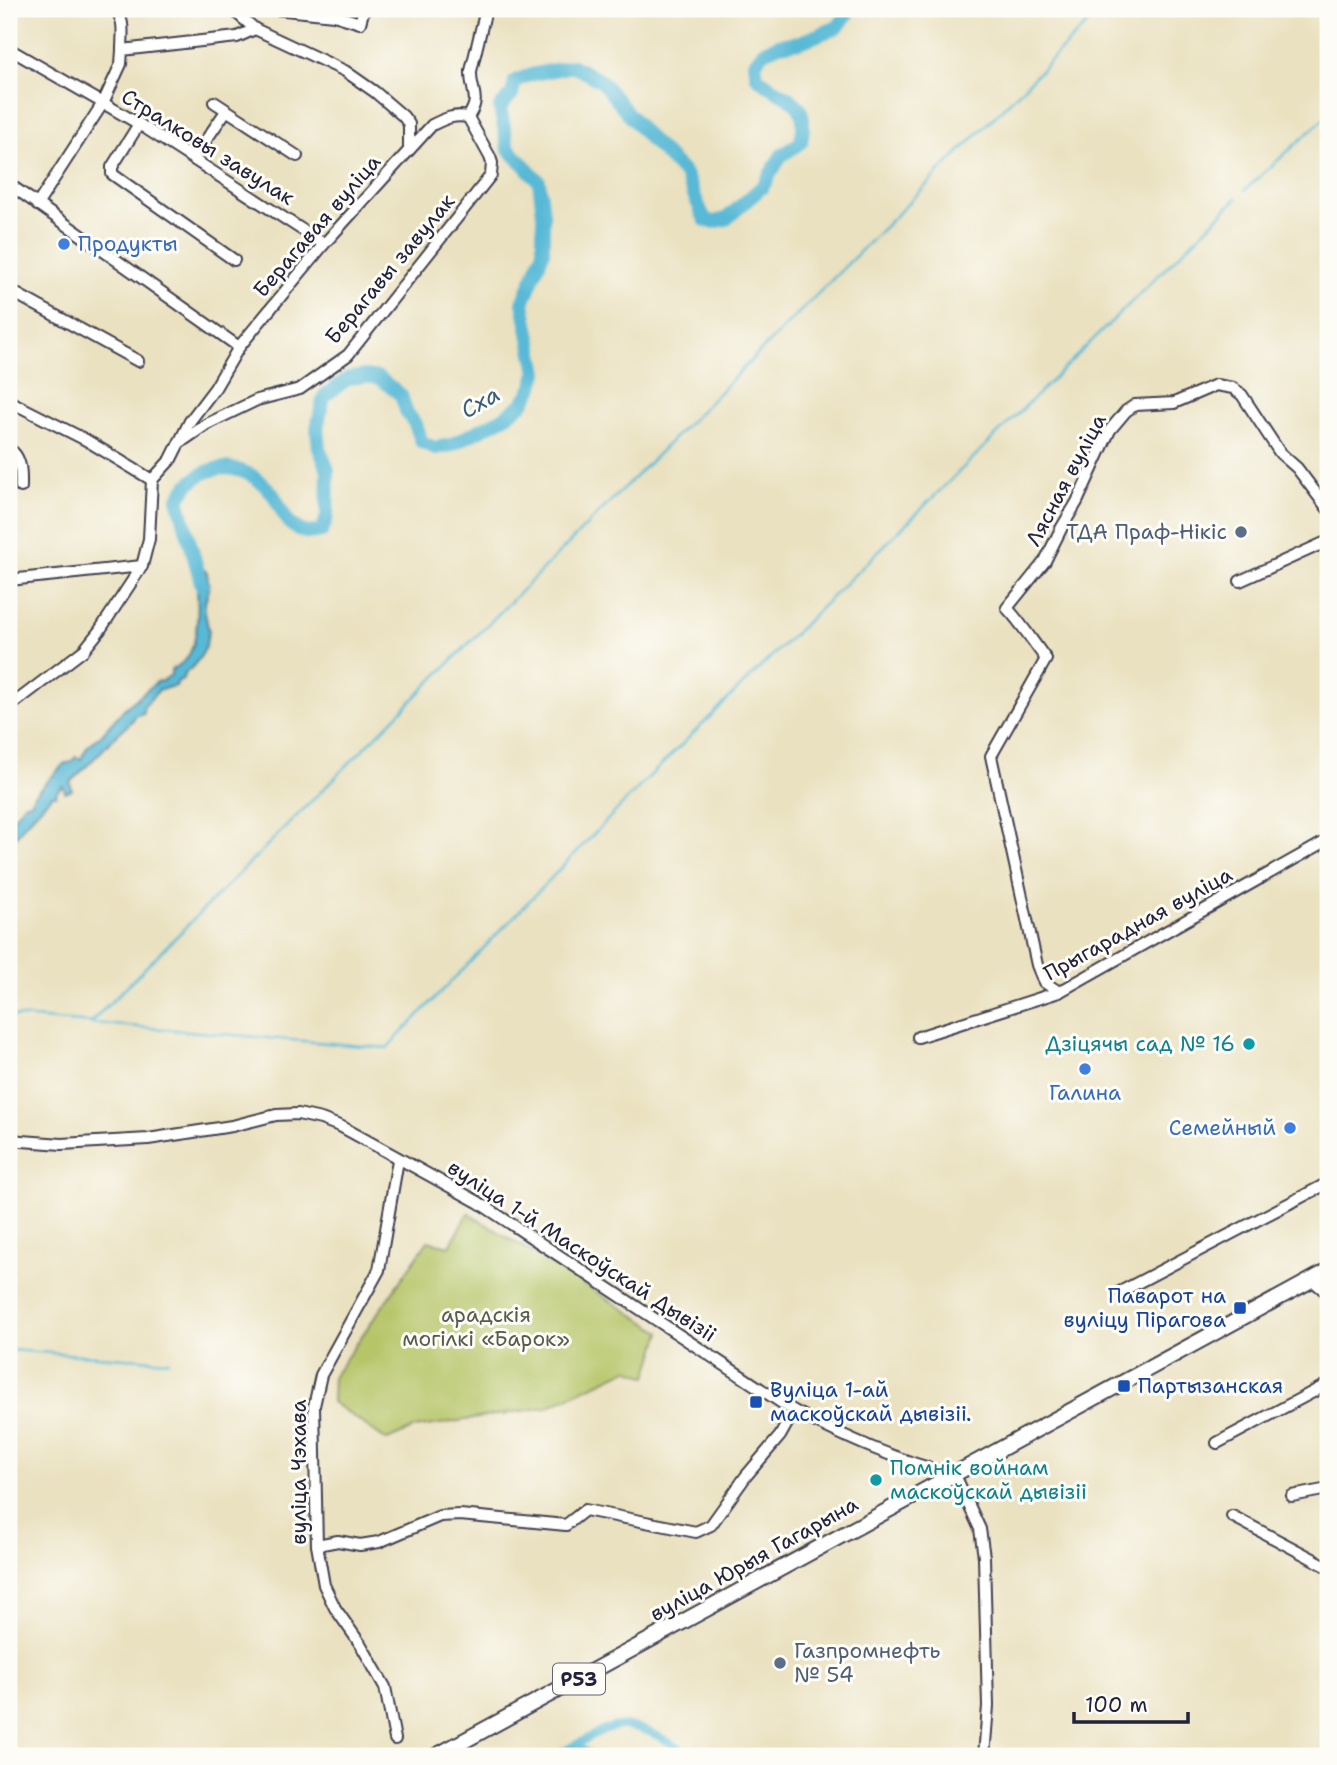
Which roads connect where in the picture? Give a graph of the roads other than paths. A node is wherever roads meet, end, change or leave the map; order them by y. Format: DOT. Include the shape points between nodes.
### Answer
graph roads {
  1 [pos="113,9"];
  2 [pos="232,9"];
  3 [pos="275,9"];
  4 [pos="364,9"];
  5 [pos="486,9"];
  6 [pos="254,29"];
  7 [pos="9,49"];
  8 [pos="122,50"];
  9 [pos="214,102"];
  10 [pos="103,103"];
  11 [pos="226,111"];
  12 [pos="468,117"];
  13 [pos="139,124"];
  14 [pos="409,148"];
  15 [pos="297,156"];
  16 [pos="193,159"];
  17 [pos="9,184"];
  18 [pos="37,205"];
  19 [pos="324,244"];
  20 [pos="234,260"];
  21 [pos="9,289"];
  22 [pos="239,347"];
  23 [pos="138,361"];
  24 [pos="9,401"];
  25 [pos="179,444"];
  26 [pos="9,452"];
  27 [pos="152,480"];
  28 [pos="21,487"];
  29 [pos="1328,509"];
  30 [pos="1328,541"];
  31 [pos="142,566"];
  32 [pos="9,580"];
  33 [pos="1240,581"];
  34 [pos="9,707"];
  35 [pos="1328,840"];
  36 [pos="1059,992"];
  37 [pos="918,1037"];
  38 [pos="9,1140"];
  39 [pos="398,1160"];
  40 [pos="1328,1183"];
  41 [pos="1328,1271"];
  42 [pos="1314,1279"];
  43 [pos="1328,1291"];
  44 [pos="1120,1292"];
  45 [pos="1328,1384"];
  46 [pos="794,1411"];
  47 [pos="1217,1443"];
  48 [pos="955,1475"];
  49 [pos="1328,1489"];
  50 [pos="1292,1496"];
  51 [pos="1232,1516"];
  52 [pos="317,1545"];
  53 [pos="1328,1567"];
  54 [pos="395,1739"];
  55 [pos="436,1756"];
  56 [pos="984,1756"];
  1 -- 8 [label="street" via="122,20"];
  2 -- 6 [label="street"];
  3 -- 4 [label="street" via="334,15 360,23"];
  5 -- 12 [label="street" via="470,79 475,107"];
  6 -- 8 [label="street" via="237,37"];
  6 -- 14 [label="street" via="345,71 375,92 409,124"];
  7 -- 10 [label="street"];
  8 -- 10 [label="street" via="121,64"];
  9 -- 11 [label="street"];
  10 -- 13 [label="street, Стралковы завулак"];
  10 -- 18 [label="street, Стралковы завулак"];
  11 -- 15 [label="street"];
  11 -- 16 [label="street"];
  12 -- 14 [label="street, Берагавая вуліца" via="446,118 432,125"];
  12 -- 25 [label="street, Берагавы завулак" via="490,157 491,175 348,355 300,388 257,400 207,424"];
  13 -- 16 [label="street, Стралковы завулак"];
  13 -- 20 [label="street" via="112,174"];
  14 -- 19 [label="street, Берагавая вуліца"];
  16 -- 19 [label="street, Стралковы завулак"];
  17 -- 18 [label="street"];
  18 -- 22 [label="street"];
  19 -- 22 [label="street, Берагавая вуліца"];
  21 -- 23 [label="street"];
  22 -- 25 [label="street, Берагавая вуліца"];
  24 -- 27 [label="street"];
  25 -- 27 [label="street, Берагавая вуліца"];
  26 -- 28 [label="street" via="17,456"];
  27 -- 31 [label="street" via="149,540"];
  29 -- 36 [label="street, Лясная вуліца" via="1233,388 1216,385 1174,403 1135,405 1110,430 1045,561 1007,608 1046,659 991,756 1037,965 1044,982"];
  30 -- 33 [label="street"];
  31 -- 32 [label="street"];
  31 -- 34 [label="street" via="84,650"];
  35 -- 36 [label="street, Прыгарадная вуліца"];
  36 -- 37 [label="street, Прыгарадная вуліца"];
  38 -- 39 [label="street, вуліца 1-й Маскоўскай Дывізіі" via="62,1144 148,1139 298,1114 342,1127"];
  39 -- 46 [label="street, вуліца 1-й Маскоўскай Дывізіі" via="478,1202"];
  39 -- 52 [label="street, вуліца Чэхава" via="379,1269 321,1375 314,1406"];
  40 -- 44 [label="street"];
  41 -- 42 [label="main road, Р53"];
  42 -- 43 [label="main road"];
  42 -- 48 [label="main road, вуліца Юрыя Гагарына / Р53"];
  45 -- 47 [label="street"];
  46 -- 48 [label="street, вуліца 1-й Маскоўскай Дывізіі" via="910,1464"];
  46 -- 52 [label="street" via="780,1436 704,1530 585,1510 566,1525 439,1516 379,1542"];
  48 -- 55 [label="main road, вуліца Юрыя Гагарына / Р53"];
  48 -- 56 [label="street" via="980,1530 984,1557 988,1706"];
  49 -- 50 [label="street"];
  51 -- 53 [label="street"];
  52 -- 54 [label="street, вуліца Чэхава" via="324,1585 335,1608 385,1687"];
}
